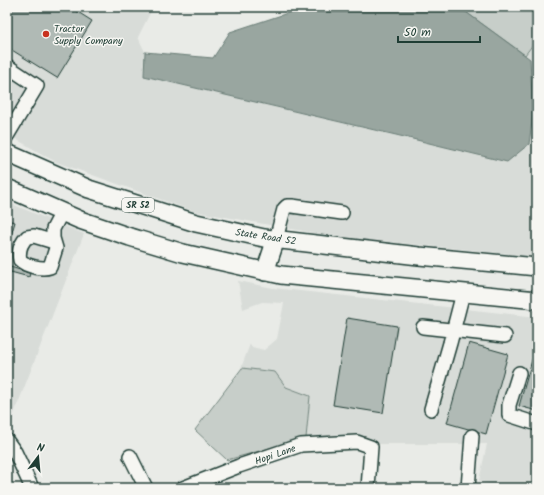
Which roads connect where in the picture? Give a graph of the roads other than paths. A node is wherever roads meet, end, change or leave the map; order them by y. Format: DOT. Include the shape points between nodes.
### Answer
graph roads {
  1 [pos="7,66"];
  2 [pos="7,136"];
  3 [pos="7,153"];
  4 [pos="7,188"];
  5 [pos="62,212"];
  6 [pos="342,213"];
  7 [pos="276,239"];
  8 [pos="54,242"];
  9 [pos="537,267"];
  10 [pos="265,272"];
  11 [pos="463,292"];
  12 [pos="537,300"];
  13 [pos="423,327"];
  14 [pos="453,331"];
  15 [pos="505,336"];
  16 [pos="519,373"];
  17 [pos="431,409"];
  18 [pos="537,424"];
  19 [pos="472,436"];
  20 [pos="7,441"];
  21 [pos="130,456"];
  22 [pos="32,488"];
  23 [pos="146,488"];
  24 [pos="183,488"];
  25 [pos="368,488"];
  26 [pos="468,488"];
  1 -- 2 [label="street" via="37,86"];
  3 -- 7 [label="main road, State Road 52 / SR 52" via="89,189 196,223"];
  4 -- 5 [label="main road"];
  5 -- 8 [label="street" via="53,230"];
  5 -- 10 [label="main road" via="183,253"];
  6 -- 7 [label="street" via="287,206"];
  7 -- 9 [label="main road, State Road 52 / SR 52"];
  7 -- 10 [label="main road"];
  10 -- 11 [label="main road" via="281,276"];
  11 -- 12 [label="main road"];
  11 -- 14 [label="street"];
  13 -- 14 [label="street"];
  14 -- 15 [label="street"];
  14 -- 17 [label="street"];
  16 -- 18 [label="street" via="509,405 509,415"];
  19 -- 26 [label="street"];
  20 -- 22 [label="street"];
  21 -- 23 [label="street"];
  24 -- 25 [label="street, Hopi Lane" via="301,446 357,442 371,447"];
}
